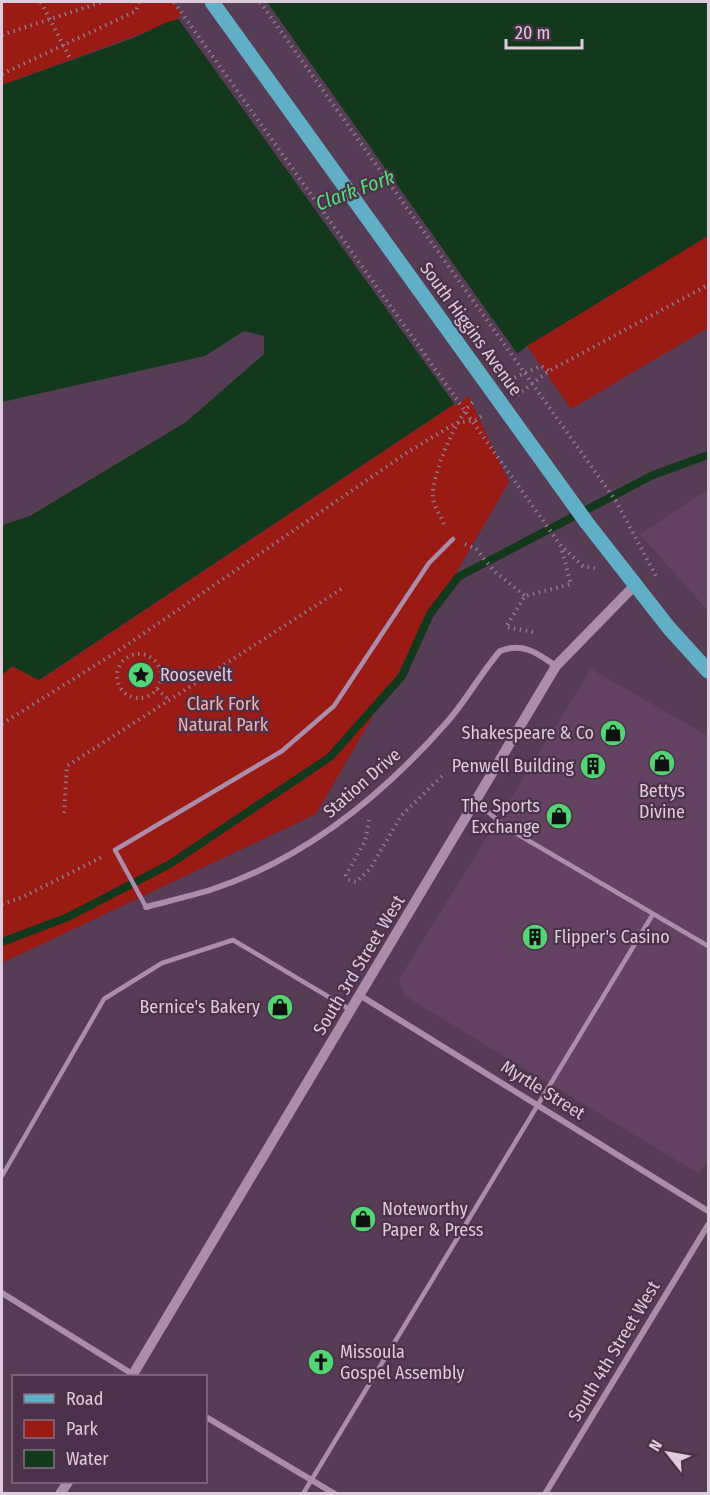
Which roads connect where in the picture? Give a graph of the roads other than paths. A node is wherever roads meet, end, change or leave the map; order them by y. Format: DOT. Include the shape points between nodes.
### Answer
graph roads {
  1 [pos="212,2"];
  2 [pos="453,539"];
  3 [pos="635,585"];
  4 [pos="556,666"];
  5 [pos="708,670"];
  6 [pos="475,801"];
  7 [pos="146,907"];
  8 [pos="653,914"];
  9 [pos="708,946"];
  10 [pos="361,996"];
  11 [pos="352,1010"];
  12 [pos="538,1104"];
  13 [pos="2,1176"];
  14 [pos="708,1211"];
  15 [pos="708,1225"];
  16 [pos="2,1293"];
  17 [pos="132,1375"];
  18 [pos="135,1375"];
  19 [pos="207,1418"];
  20 [pos="311,1479"];
  21 [pos="303,1494"];
  22 [pos="335,1494"];
  23 [pos="545,1494"];
  1 -- 3 [label="main road, South Higgins Avenue" via="587,524"];
  2 -- 7 [label="lane" via="429,563 334,706 282,751 115,850"];
  3 -- 4 [label="street, South 3rd Street West"];
  3 -- 5 [label="main road, South Higgins Avenue"];
  4 -- 6 [label="street, South 3rd Street West"];
  4 -- 7 [label="street, Station Drive" via="524,647 500,651 443,726 389,784 335,827 278,861 214,889"];
  6 -- 8 [label="lane" via="507,828"];
  6 -- 10 [label="street, South 3rd Street West"];
  8 -- 9 [label="lane"];
  8 -- 12 [label="lane"];
  10 -- 11 [label="street, South 3rd Street West"];
  10 -- 12 [label="street, Myrtle Street"];
  11 -- 13 [label="lane" via="233,940 162,963 104,999"];
  11 -- 18 [label="street, South 3rd Street West"];
  12 -- 14 [label="street, Myrtle Street"];
  12 -- 20 [label="lane"];
  15 -- 23 [label="street, South 4th Street West"];
  16 -- 17 [label="street"];
  19 -- 20 [label="street"];
  20 -- 21 [label="lane"];
  20 -- 22 [label="street"];
}
